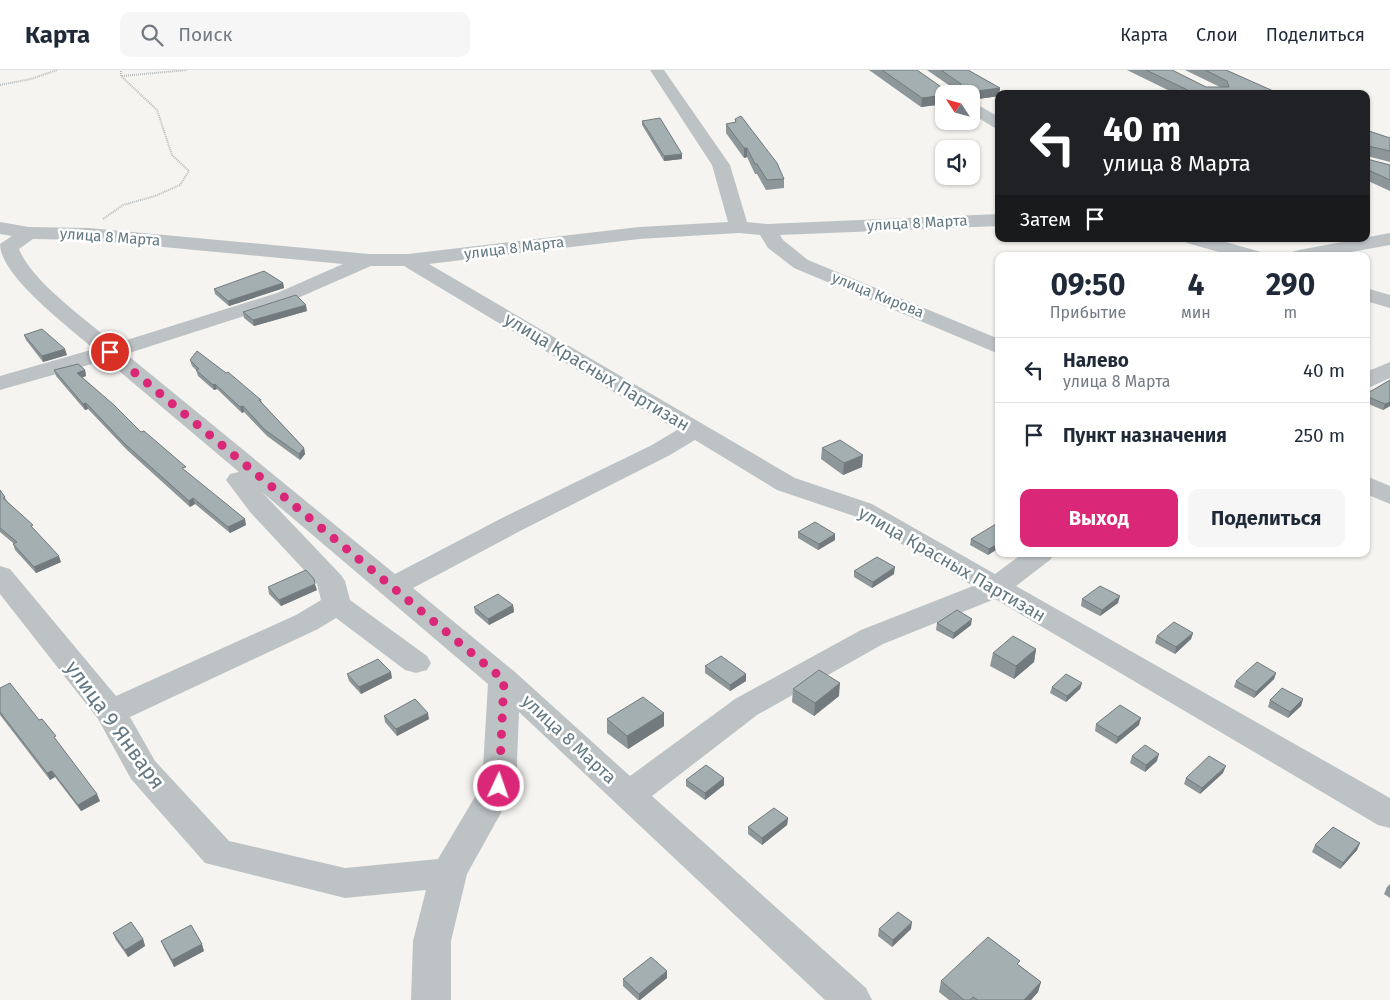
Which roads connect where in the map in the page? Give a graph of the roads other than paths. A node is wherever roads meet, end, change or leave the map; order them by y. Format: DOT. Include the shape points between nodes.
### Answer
graph roads {
  1 [pos="657,70"];
  2 [pos="980,112"];
  3 [pos="995,121"];
  4 [pos="995,220"];
  5 [pos="739,227"];
  6 [pos="0,228"];
  7 [pos="767,230"];
  8 [pos="29,233"];
  9 [pos="1390,239"];
  10 [pos="1220,243"];
  11 [pos="1244,252"];
  12 [pos="1320,252"];
  13 [pos="369,260"];
  14 [pos="408,260"];
  15 [pos="1370,295"];
  16 [pos="1390,302"];
  17 [pos="995,345"];
  18 [pos="110,352"];
  19 [pos="1390,369"];
  20 [pos="1370,380"];
  21 [pos="0,382"];
  22 [pos="191,419"];
  23 [pos="695,430"];
  24 [pos="239,480"];
  25 [pos="1370,486"];
  26 [pos="1390,496"];
  27 [pos="300,510"];
  28 [pos="1036,557"];
  29 [pos="0,575"];
  30 [pos="393,587"];
  31 [pos="995,588"];
  32 [pos="337,604"];
  33 [pos="416,664"];
  34 [pos="504,680"];
  35 [pos="111,712"];
  36 [pos="629,795"];
  37 [pos="1390,815"];
  38 [pos="449,872"];
  39 [pos="431,1000"];
  40 [pos="852,1000"];
  1 -- 5 [label="street" via="721,165"];
  2 -- 3 [label="street"];
  4 -- 7 [label="street, улица 8 Марта"];
  5 -- 7 [label="street, улица 8 Марта"];
  5 -- 14 [label="street, улица 8 Марта" via="639,233"];
  6 -- 8 [label="street, улица 8 Марта"];
  7 -- 17 [label="street, улица Кирова" via="775,244 802,264"];
  8 -- 13 [label="street, улица 8 Марта" via="89,234"];
  8 -- 18 [label="street, улица 8 Марта" via="8,248 14,262 36,287"];
  9 -- 12 [label="street"];
  10 -- 11 [label="street"];
  13 -- 14 [label="street, улица 8 Марта"];
  13 -- 18 [label="street" via="284,297"];
  14 -- 23 [label="street, улица Красных Партизан"];
  15 -- 16 [label="street"];
  18 -- 21 [label="street"];
  18 -- 22 [label="street, улица 8 Марта"];
  19 -- 20 [label="street"];
  22 -- 24 [label="street" via="199,440"];
  22 -- 27 [label="street, улица 8 Марта"];
  23 -- 30 [label="street"];
  23 -- 31 [label="street, улица Красных Партизан" via="786,484 862,510"];
  24 -- 27 [label="street"];
  24 -- 32 [label="street" via="259,506 331,580"];
  25 -- 26 [label="street"];
  27 -- 30 [label="street, улица 8 Марта"];
  28 -- 31 [label="street"];
  29 -- 35 [label="street, улица 9 Января"];
  30 -- 34 [label="street, улица 8 Марта"];
  31 -- 36 [label="street" via="872,638 746,707"];
  31 -- 37 [label="street, улица Красных Партизан"];
  32 -- 33 [label="street"];
  32 -- 35 [label="street" via="307,622"];
  34 -- 36 [label="street, улица 8 Марта"];
  34 -- 38 [label="street" via="499,786"];
  35 -- 38 [label="street, улица 9 Января" via="143,770 218,853 345,883"];
  36 -- 40 [label="street, улица 8 Марта"];
  38 -- 39 [label="street" via="432,941"];
}
